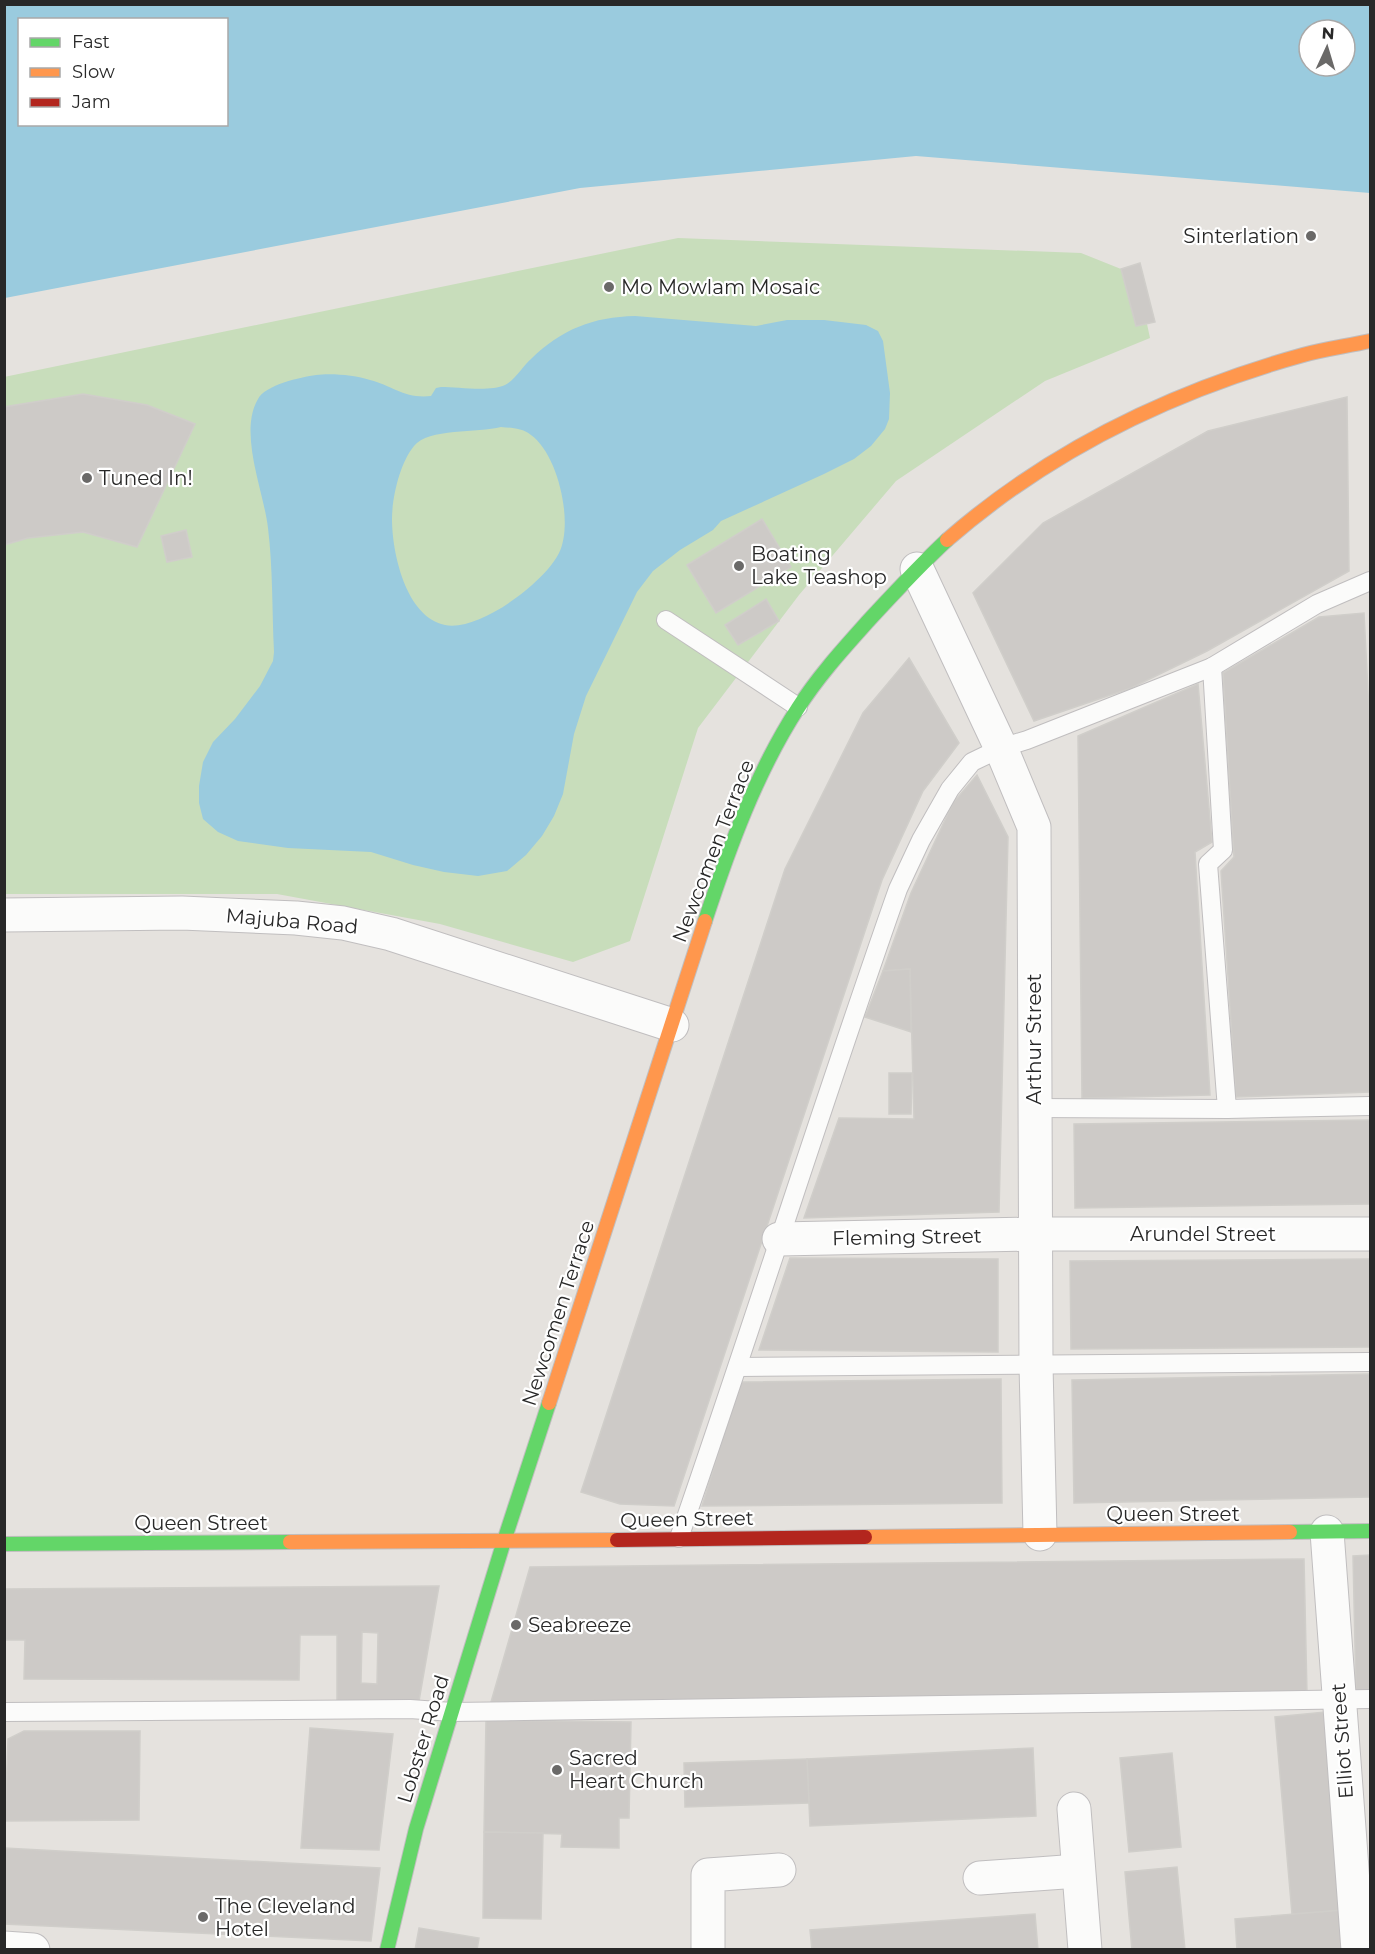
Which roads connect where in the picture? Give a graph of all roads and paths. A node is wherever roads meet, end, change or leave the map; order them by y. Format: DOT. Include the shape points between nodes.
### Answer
graph roads {
  1 [pos="1371,341"];
  2 [pos="917,569"];
  3 [pos="1371,581"];
  4 [pos="666,620"];
  5 [pos="1212,667"];
  6 [pos="798,708"];
  7 [pos="1001,748"];
  8 [pos="4,915"];
  9 [pos="672,1025"];
  10 [pos="1371,1106"];
  11 [pos="1034,1108"];
  12 [pos="1227,1108"];
  13 [pos="1036,1234"];
  14 [pos="1371,1234"];
  15 [pos="779,1239"];
  16 [pos="1371,1362"];
  17 [pos="1036,1365"];
  18 [pos="739,1366"];
  19 [pos="1371,1531"];
  20 [pos="1327,1532"];
  21 [pos="1040,1534"];
  22 [pos="679,1538"];
  23 [pos="504,1541"];
  24 [pos="4,1544"];
  25 [pos="1355,1699"];
  26 [pos="4,1712"];
  27 [pos="452,1712"];
  28 [pos="1074,1809"];
  29 [pos="779,1870"];
  30 [pos="1078,1871"];
  31 [pos="980,1878"];
  32 [pos="4,1948"];
  33 [pos="33,1950"];
  34 [pos="387,1950"];
  35 [pos="708,1950"];
  36 [pos="1085,1950"];
  37 [pos="1358,1950"];
  1 -- 2 [label="street, Newcomen Terrace" via="1304,355 1223,380 1163,402 1114,426 1007,491"];
  2 -- 6 [label="street, Newcomen Terrace" via="837,655"];
  2 -- 7 [label="street, Arthur Street"];
  3 -- 5 [label="lane" via="1317,604"];
  4 -- 6 [label="lane"];
  5 -- 7 [label="lane"];
  5 -- 12 [label="lane" via="1223,850 1208,864"];
  6 -- 9 [label="street, Newcomen Terrace" via="769,758 740,825"];
  7 -- 11 [label="street, Arthur Street" via="1034,827"];
  7 -- 15 [label="lane" via="972,762 950,789 898,889"];
  8 -- 9 [label="street, Majuba Road" via="182,913 343,923 391,934"];
  9 -- 23 [label="street, Newcomen Terrace"];
  10 -- 12 [label="lane"];
  11 -- 12 [label="lane"];
  11 -- 13 [label="street, Arthur Street"];
  13 -- 14 [label="street, Arundel Street"];
  13 -- 15 [label="street, Fleming Street"];
  13 -- 17 [label="street, Arthur Street"];
  15 -- 18 [label="lane"];
  16 -- 17 [label="lane"];
  17 -- 18 [label="lane"];
  17 -- 21 [label="street, Arthur Street"];
  18 -- 22 [label="lane"];
  19 -- 20 [label="street, Queen Street"];
  20 -- 21 [label="street, Queen Street"];
  20 -- 25 [label="street, Elliot Street"];
  21 -- 22 [label="street, Queen Street"];
  22 -- 23 [label="street, Queen Street"];
  23 -- 24 [label="street, Queen Street"];
  23 -- 27 [label="street, Lobster Road"];
  25 -- 27 [label="lane"];
  25 -- 37 [label="street, Elliot Street"];
  26 -- 27 [label="lane"];
  27 -- 34 [label="street, Lobster Road" via="416,1829"];
  28 -- 30 [label="street"];
  29 -- 35 [label="street" via="708,1875"];
  30 -- 31 [label="street"];
  30 -- 36 [label="street"];
  32 -- 33 [label="street"];
}
